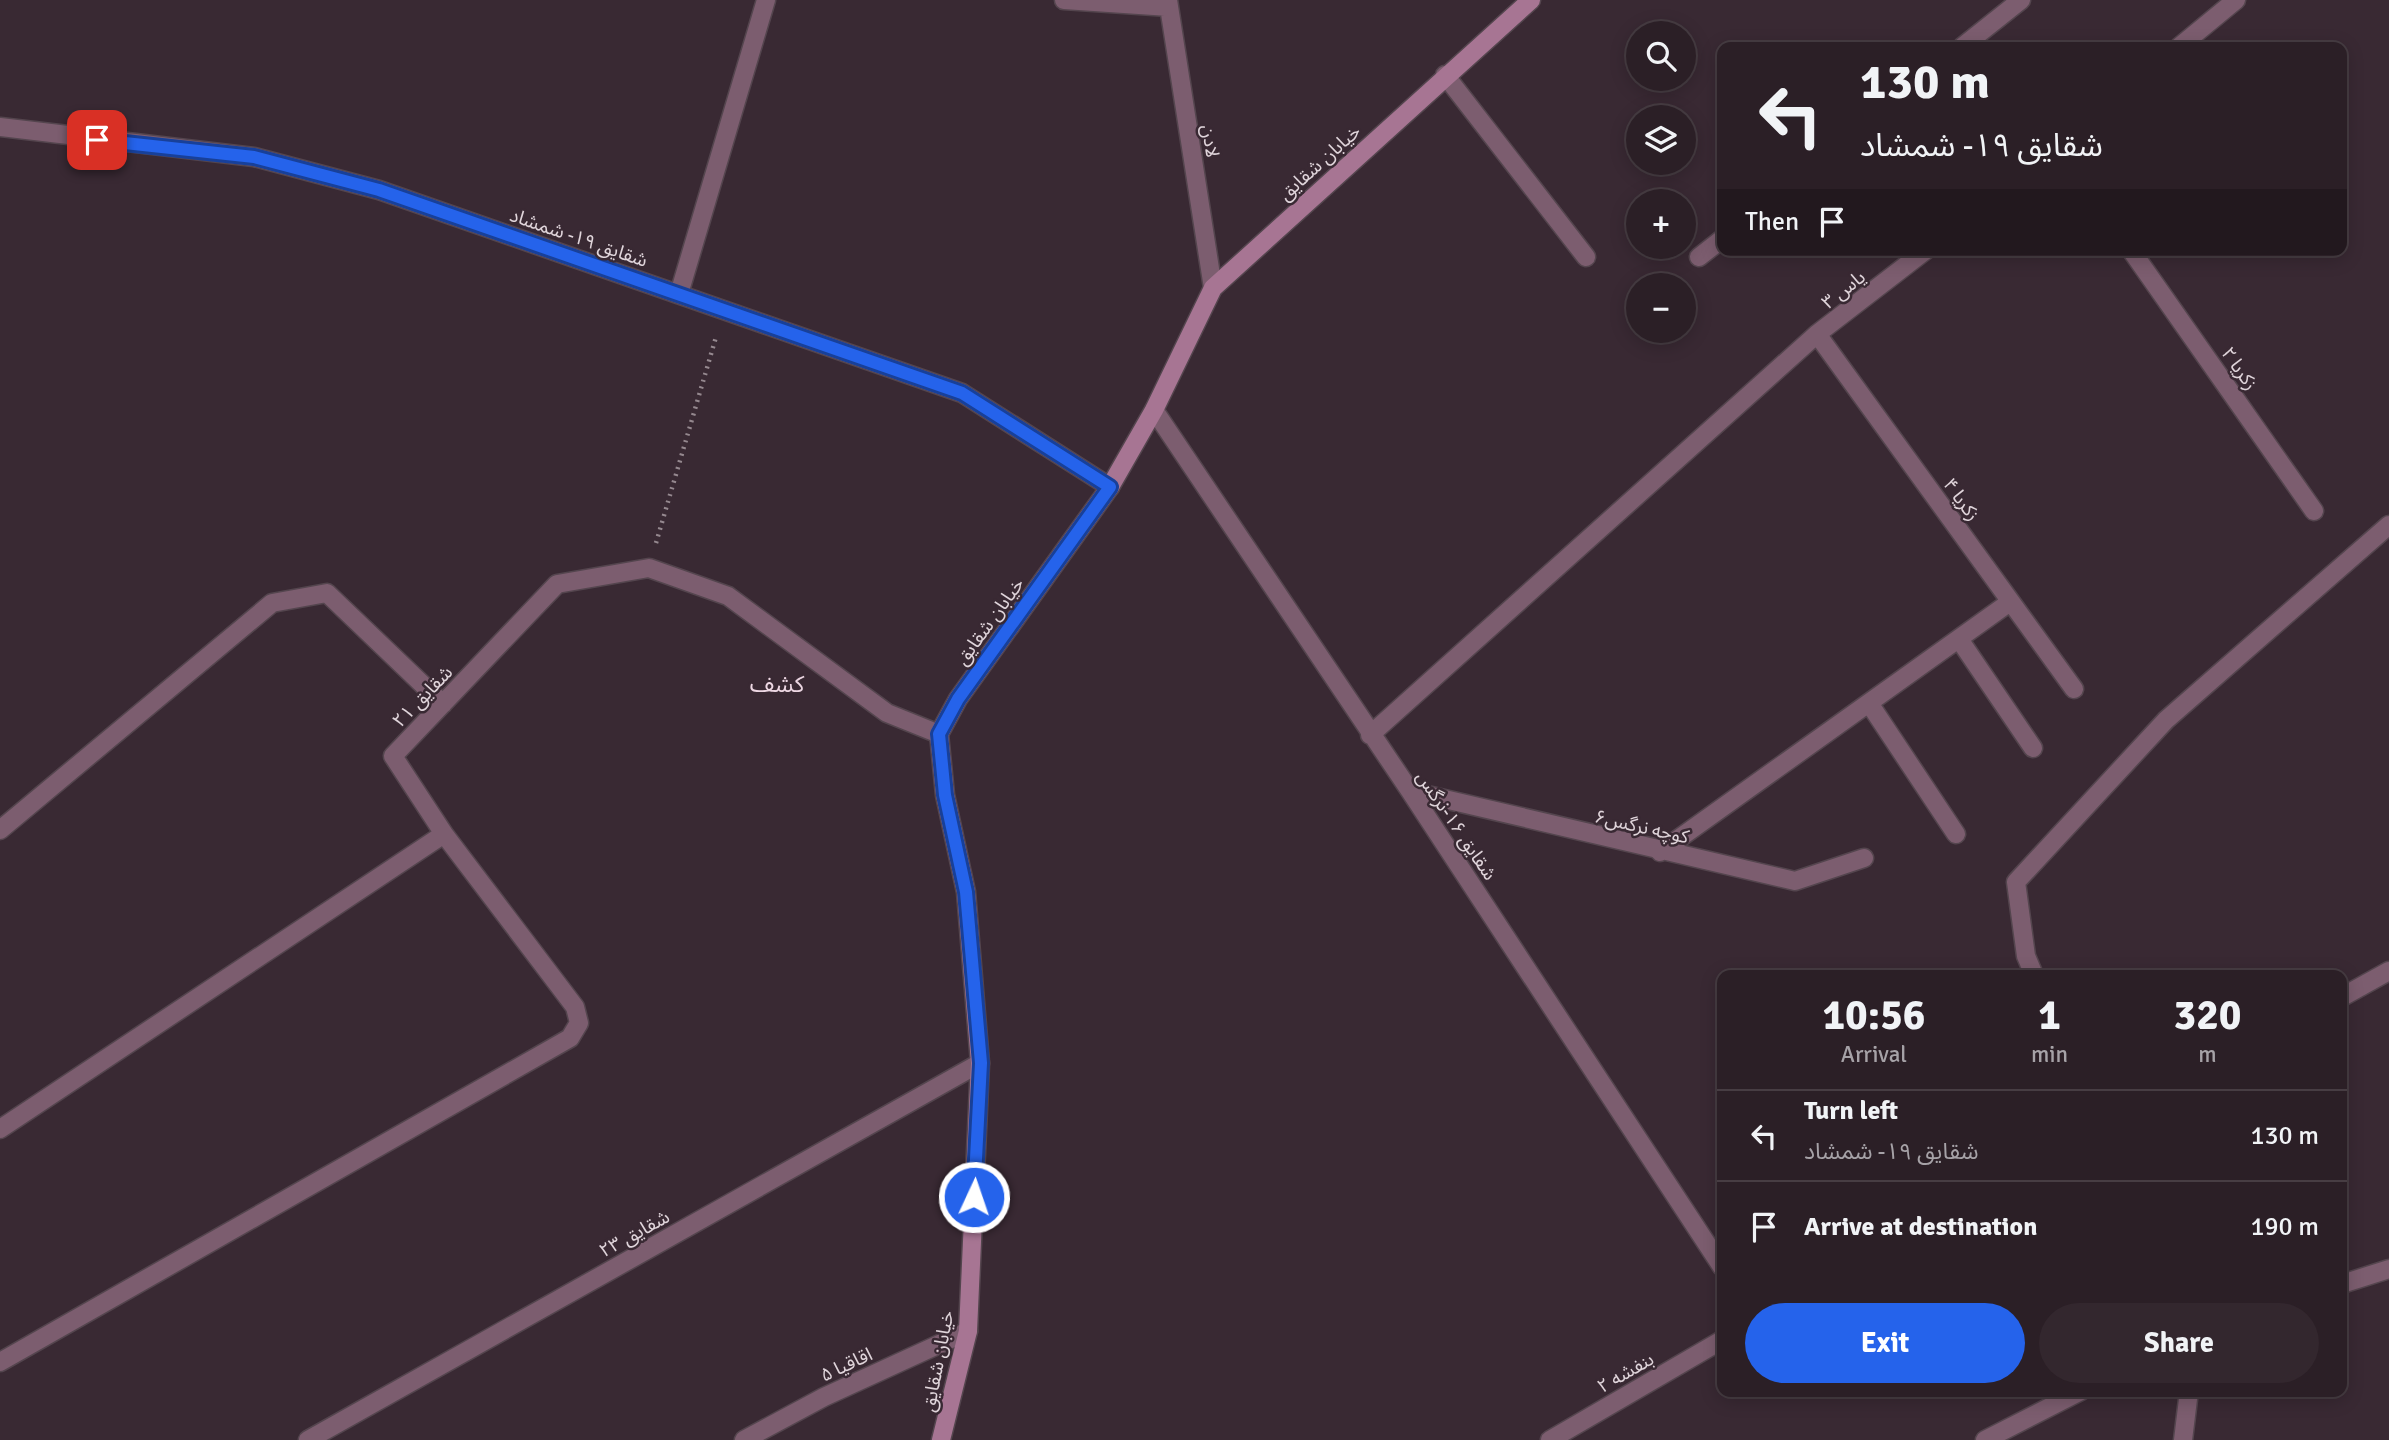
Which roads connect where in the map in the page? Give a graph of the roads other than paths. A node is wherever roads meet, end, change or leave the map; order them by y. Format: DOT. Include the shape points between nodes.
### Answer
graph roads {
  1 [pos="766,0"];
  2 [pos="1064,0"];
  3 [pos="1531,0"];
  4 [pos="2021,0"];
  5 [pos="2236,0"];
  6 [pos="1168,3"];
  7 [pos="1968,42"];
  8 [pos="2185,42"];
  9 [pos="1445,75"];
  10 [pos="0,127"];
  11 [pos="1717,243"];
  12 [pos="1918,256"];
  13 [pos="2135,256"];
  14 [pos="1586,257"];
  15 [pos="1699,257"];
  16 [pos="1213,288"];
  17 [pos="679,294"];
  18 [pos="1817,334"];
  19 [pos="1154,410"];
  20 [pos="1110,487"];
  21 [pos="2314,511"];
  22 [pos="2389,524"];
  23 [pos="2010,602"];
  24 [pos="1959,639"];
  25 [pos="2074,689"];
  26 [pos="1869,703"];
  27 [pos="443,705"];
  28 [pos="939,734"];
  29 [pos="1370,735"];
  30 [pos="2033,748"];
  31 [pos="1410,791"];
  32 [pos="0,830"];
  33 [pos="444,834"];
  34 [pos="1956,834"];
  35 [pos="1660,852"];
  36 [pos="1864,858"];
  37 [pos="2032,970"];
  38 [pos="2389,971"];
  39 [pos="2347,994"];
  40 [pos="981,1063"];
  41 [pos="0,1129"];
  42 [pos="1717,1259"];
  43 [pos="2389,1269"];
  44 [pos="2347,1282"];
  45 [pos="968,1331"];
  46 [pos="1717,1343"];
  47 [pos="0,1362"];
  48 [pos="2069,1397"];
  49 [pos="2188,1397"];
  50 [pos="308,1440"];
  51 [pos="744,1440"];
  52 [pos="941,1440"];
  53 [pos="1549,1440"];
  54 [pos="1985,1440"];
  55 [pos="2183,1440"];
  1 -- 17 [label="street"];
  2 -- 6 [label="street"];
  3 -- 9 [label="street, خیابان شقایق"];
  4 -- 7 [label="street"];
  5 -- 8 [label="street"];
  6 -- 16 [label="street, لادن"];
  9 -- 14 [label="street"];
  9 -- 16 [label="street, خیابان شقایق"];
  10 -- 17 [label="street, شقایق ۱۹- شمشاد" via="254,157 379,190"];
  11 -- 15 [label="street"];
  12 -- 18 [label="street, یاس ۳"];
  13 -- 21 [label="street, زکریا ۲"];
  16 -- 19 [label="street, خیابان شقایق"];
  17 -- 20 [label="street, شقایق ۱۹- شمشاد" via="962,393"];
  18 -- 23 [label="street, زکریا ۴"];
  18 -- 29 [label="street, یاس ۳"];
  19 -- 20 [label="street, خیابان شقایق"];
  19 -- 29 [label="street, شقایق ۱۶-نرگس"];
  20 -- 28 [label="street, خیابان شقایق" via="958,699"];
  22 -- 37 [label="street" via="2166,720 2016,882"];
  23 -- 24 [label="street"];
  23 -- 25 [label="street, زکریا ۴"];
  24 -- 26 [label="street"];
  24 -- 30 [label="street"];
  26 -- 34 [label="street"];
  26 -- 35 [label="street"];
  27 -- 28 [label="street, شقایق ۲۱" via="557,584 649,568 728,596 887,713"];
  27 -- 32 [label="street" via="327,593 272,603"];
  27 -- 33 [label="street, شقایق ۲۱" via="393,756"];
  28 -- 40 [label="street, خیابان شقایق" via="945,795 966,892"];
  29 -- 31 [label="street, شقایق ۱۶-نرگس"];
  31 -- 35 [label="street, کوچه نرگس۶"];
  31 -- 42 [label="street, شقایق ۱۶-نرگس"];
  33 -- 41 [label="street"];
  33 -- 47 [label="street" via="575,1007 579,1023 570,1038"];
  35 -- 36 [label="street, کوچه نرگس۶" via="1795,881"];
  38 -- 39 [label="street"];
  40 -- 45 [label="street, خیابان شقایق"];
  40 -- 50 [label="street, شقایق ۲۳"];
  43 -- 44 [label="street"];
  45 -- 51 [label="street, اقاقیا ۵" via="824,1397"];
  45 -- 52 [label="street, خیابان شقایق"];
  46 -- 53 [label="street, بنفشه ۲"];
  48 -- 54 [label="street"];
  49 -- 55 [label="street"];
}
